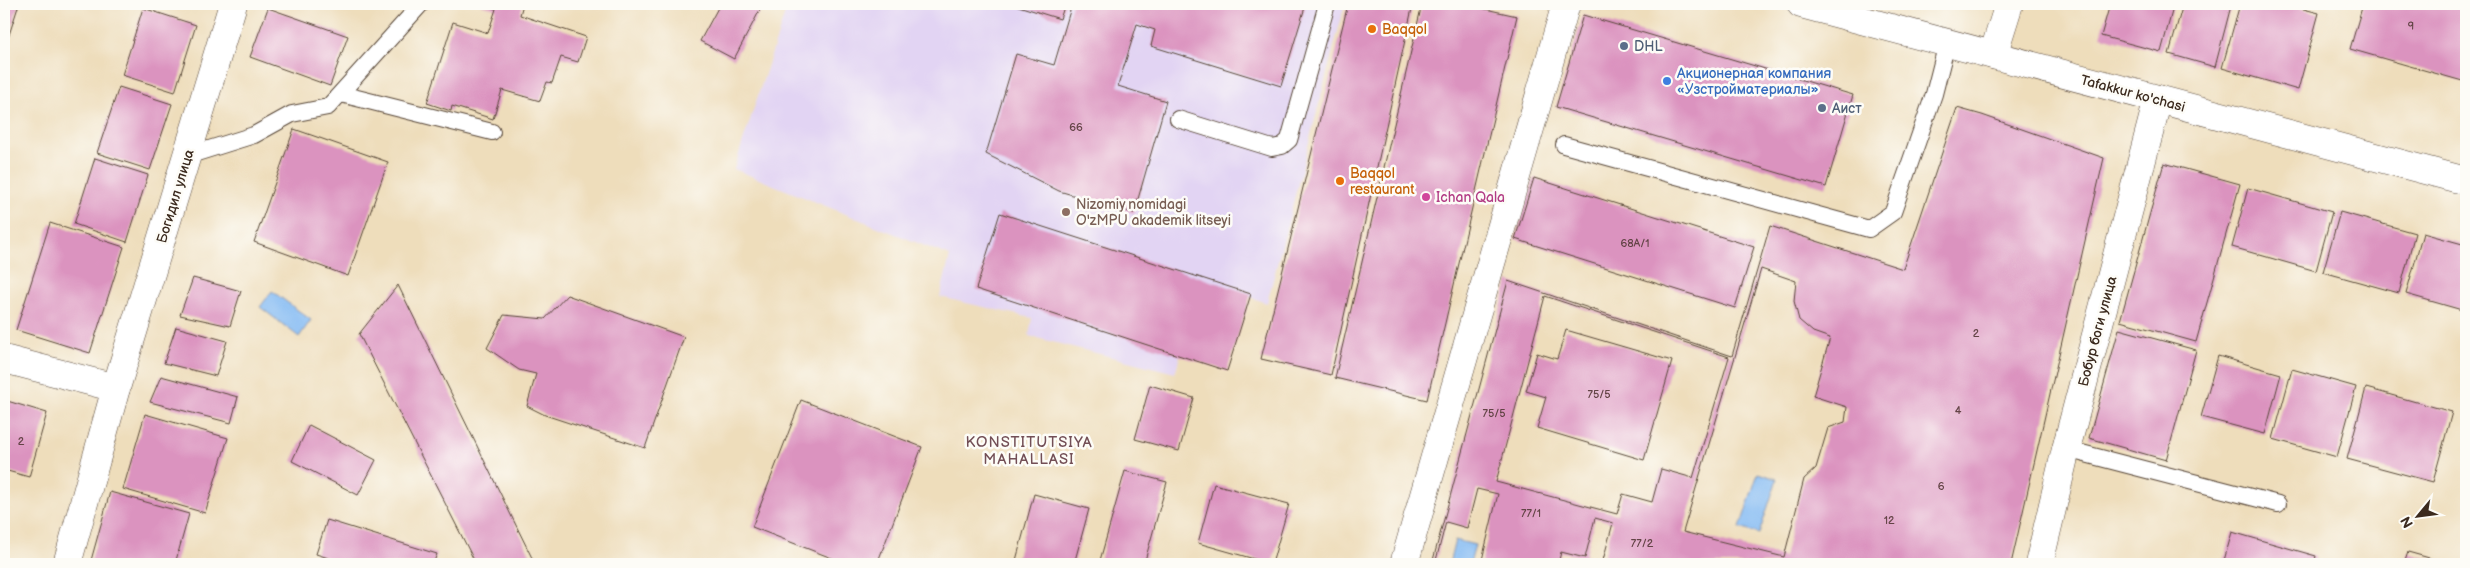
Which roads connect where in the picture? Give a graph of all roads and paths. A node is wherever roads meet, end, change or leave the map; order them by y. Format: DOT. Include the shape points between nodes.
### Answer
graph roads {
  1 [pos="233,4"];
  2 [pos="421,4"];
  3 [pos="1327,4"];
  4 [pos="1566,4"];
  5 [pos="1801,4"];
  6 [pos="2009,4"];
  7 [pos="1947,43"];
  8 [pos="1993,55"];
  9 [pos="340,94"];
  10 [pos="2158,99"];
  11 [pos="1178,118"];
  12 [pos="492,132"];
  13 [pos="1564,145"];
  14 [pos="187,156"];
  15 [pos="2466,181"];
  16 [pos="4,359"];
  17 [pos="116,388"];
  18 [pos="2066,449"];
  19 [pos="2278,504"];
  20 [pos="67,564"];
  21 [pos="1404,564"];
  22 [pos="2039,564"];
  1 -- 14 [label="street, Богидил улица"];
  2 -- 9 [label="lane"];
  3 -- 11 [label="lane" via="1289,140 1282,146 1272,148"];
  4 -- 21 [label="street"];
  5 -- 7 [label="street, Tafakkur ko'chasi"];
  6 -- 8 [label="street"];
  7 -- 8 [label="street, Tafakkur ko'chasi"];
  7 -- 13 [label="lane" via="1934,94 1893,212 1870,229"];
  8 -- 10 [label="street, Tafakkur ko'chasi"];
  9 -- 12 [label="lane"];
  9 -- 14 [label="lane" via="328,107 292,114 254,135"];
  10 -- 15 [label="street, Tafakkur ko'chasi"];
  10 -- 18 [label="street, Бобур боги улица"];
  14 -- 17 [label="street, Богидил улица"];
  16 -- 17 [label="street"];
  17 -- 20 [label="street, Богидил улица"];
  18 -- 19 [label="lane"];
  18 -- 22 [label="street, Бобур боги улица"];
}
